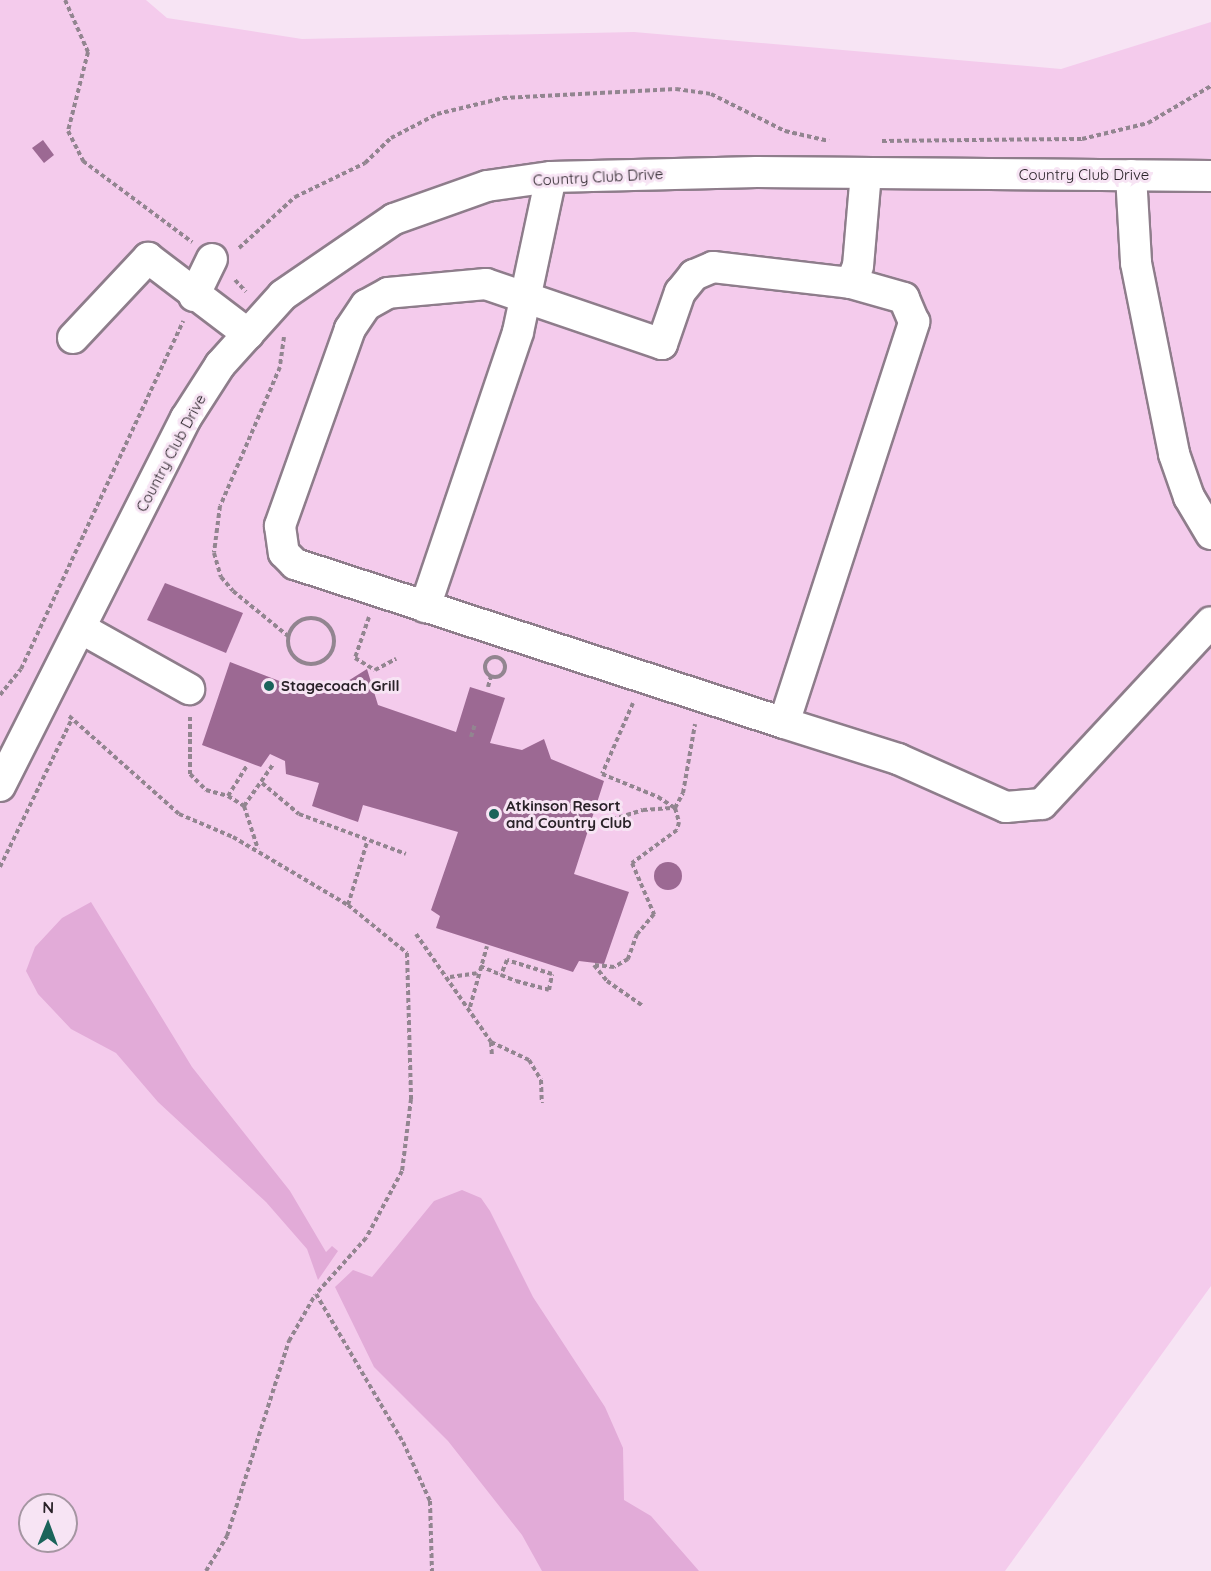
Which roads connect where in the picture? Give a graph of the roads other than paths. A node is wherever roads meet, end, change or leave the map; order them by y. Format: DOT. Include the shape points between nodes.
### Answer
graph roads {
  1 [pos="866,173"];
  2 [pos="1131,175"];
  3 [pos="1211,176"];
  4 [pos="551,177"];
  5 [pos="218,264"];
  6 [pos="851,283"];
  7 [pos="194,296"];
  8 [pos="524,298"];
  9 [pos="257,324"];
  10 [pos="73,338"];
  11 [pos="1211,534"];
  12 [pos="425,607"];
  13 [pos="1211,622"];
  14 [pos="82,629"];
  15 [pos="189,689"];
  16 [pos="784,723"];
  17 [pos="2,777"];
  1 -- 2 [label="street, Country Club Drive"];
  1 -- 4 [label="street, Country Club Drive"];
  1 -- 6 [label="street" via="858,266"];
  2 -- 3 [label="street, Country Club Drive"];
  2 -- 11 [label="street" via="1136,263 1174,454 1189,497"];
  4 -- 8 [label="street"];
  4 -- 9 [label="street, Country Club Drive" via="487,186 394,219 308,275"];
  5 -- 7 [label="street"];
  6 -- 8 [label="street" via="713,267 694,275 680,292 662,344"];
  6 -- 16 [label="street" via="904,298 914,322"];
  7 -- 9 [label="street"];
  7 -- 10 [label="street" via="148,258"];
  8 -- 12 [label="street" via="463,507"];
  8 -- 12 [label="street" via="486,284 388,293 366,305 350,329 280,526 284,553 295,564"];
  9 -- 14 [label="street, Country Club Drive" via="220,365 186,418"];
  12 -- 16 [label="street"];
  13 -- 16 [label="street" via="1042,804 1006,807 898,759"];
  14 -- 15 [label="street"];
  14 -- 17 [label="street, Country Club Drive"];
}
